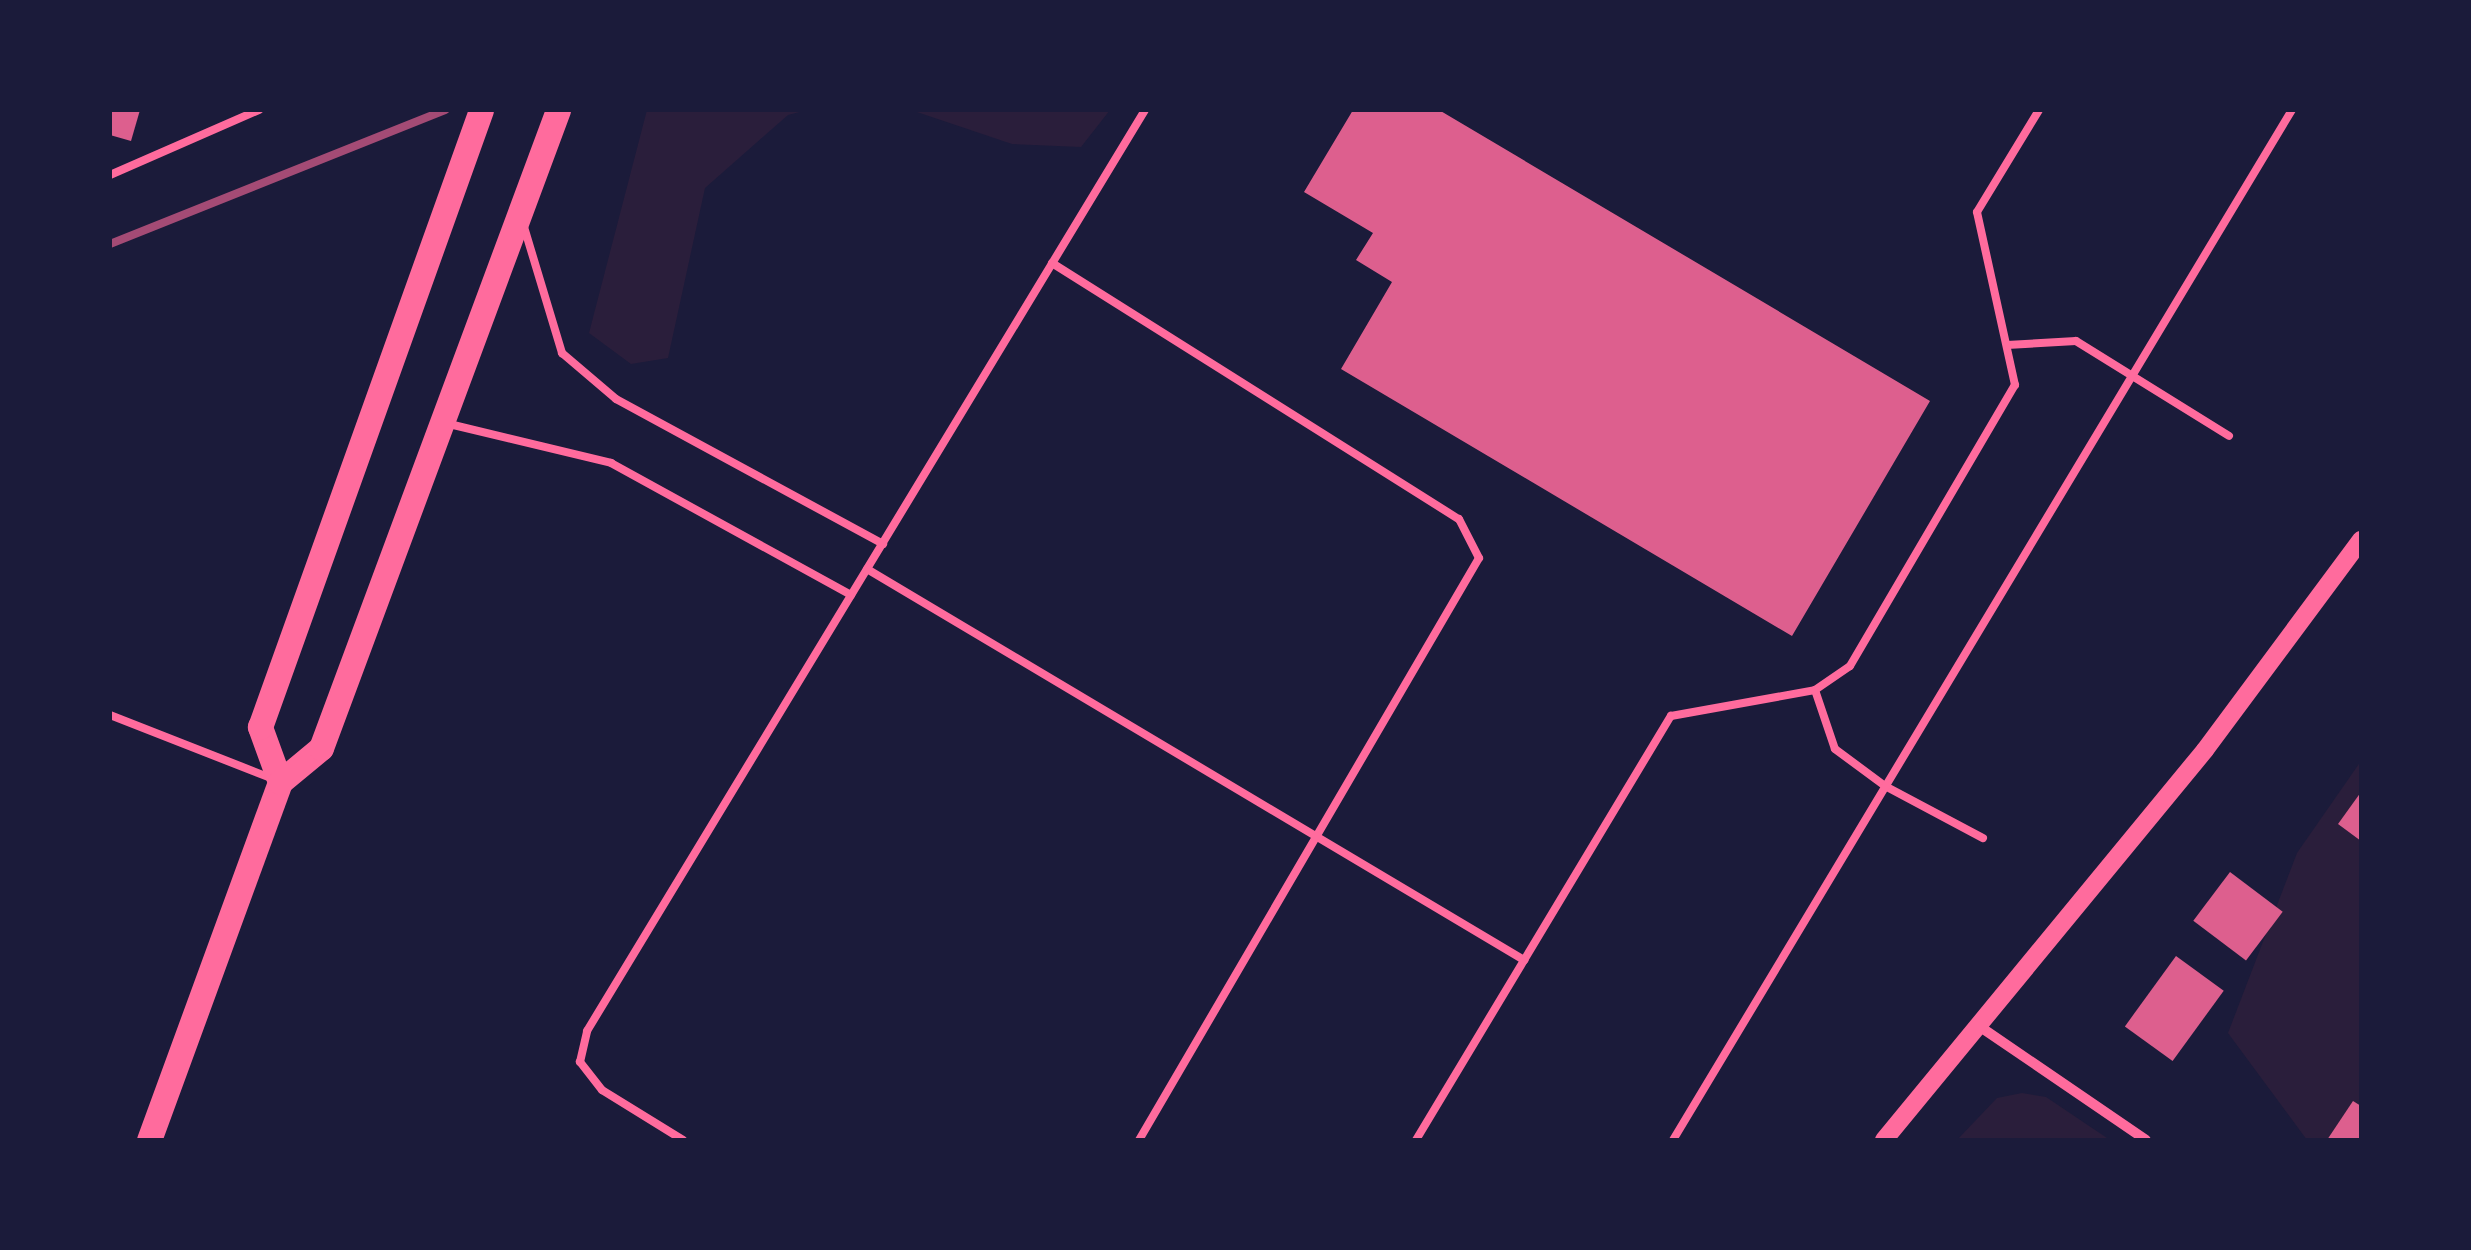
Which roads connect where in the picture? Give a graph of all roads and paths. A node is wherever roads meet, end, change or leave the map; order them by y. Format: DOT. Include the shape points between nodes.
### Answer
graph roads {
  1 [pos="259,110"];
  2 [pos="481,110"];
  3 [pos="558,110"];
  4 [pos="1145,110"];
  5 [pos="2039,110"];
  6 [pos="2292,110"];
  7 [pos="110,176"];
  8 [pos="520,212"];
  9 [pos="1052,263"];
  10 [pos="2007,346"];
  11 [pos="2132,373"];
  12 [pos="441,422"];
  13 [pos="2229,436"];
  14 [pos="2361,540"];
  15 [pos="882,544"];
  16 [pos="866,569"];
  17 [pos="852,594"];
  18 [pos="1816,690"];
  19 [pos="110,715"];
  20 [pos="280,782"];
  21 [pos="1885,786"];
  22 [pos="1316,836"];
  23 [pos="1983,838"];
  24 [pos="1524,960"];
  25 [pos="1979,1026"];
  26 [pos="149,1140"];
  27 [pos="682,1140"];
  28 [pos="1140,1140"];
  29 [pos="1416,1140"];
  30 [pos="1673,1140"];
  31 [pos="1884,1140"];
  32 [pos="2146,1140"];
  1 -- 7 [label="lane"];
  2 -- 20 [label="main road" via="260,727"];
  3 -- 8 [label="main road"];
  4 -- 9 [label="lane"];
  5 -- 10 [label="lane" via="1976,212"];
  6 -- 11 [label="lane"];
  8 -- 12 [label="main road"];
  8 -- 15 [label="lane" via="562,353 616,399"];
  9 -- 15 [label="lane"];
  9 -- 22 [label="lane" via="1459,519 1479,558"];
  10 -- 11 [label="lane" via="2076,341"];
  10 -- 18 [label="lane" via="2014,385 1850,666"];
  11 -- 13 [label="lane"];
  11 -- 21 [label="lane"];
  12 -- 17 [label="lane" via="611,463"];
  12 -- 20 [label="main road" via="321,748"];
  14 -- 25 [label="street" via="2206,750"];
  15 -- 16 [label="lane"];
  16 -- 17 [label="lane"];
  16 -- 22 [label="lane"];
  17 -- 27 [label="lane" via="587,1031 580,1062 602,1090"];
  18 -- 21 [label="lane" via="1835,750"];
  18 -- 24 [label="lane" via="1671,716"];
  19 -- 20 [label="lane"];
  20 -- 26 [label="main road"];
  21 -- 23 [label="lane"];
  21 -- 30 [label="lane"];
  22 -- 24 [label="lane"];
  22 -- 28 [label="lane"];
  24 -- 29 [label="lane"];
  25 -- 31 [label="street"];
  25 -- 32 [label="street"];
}
